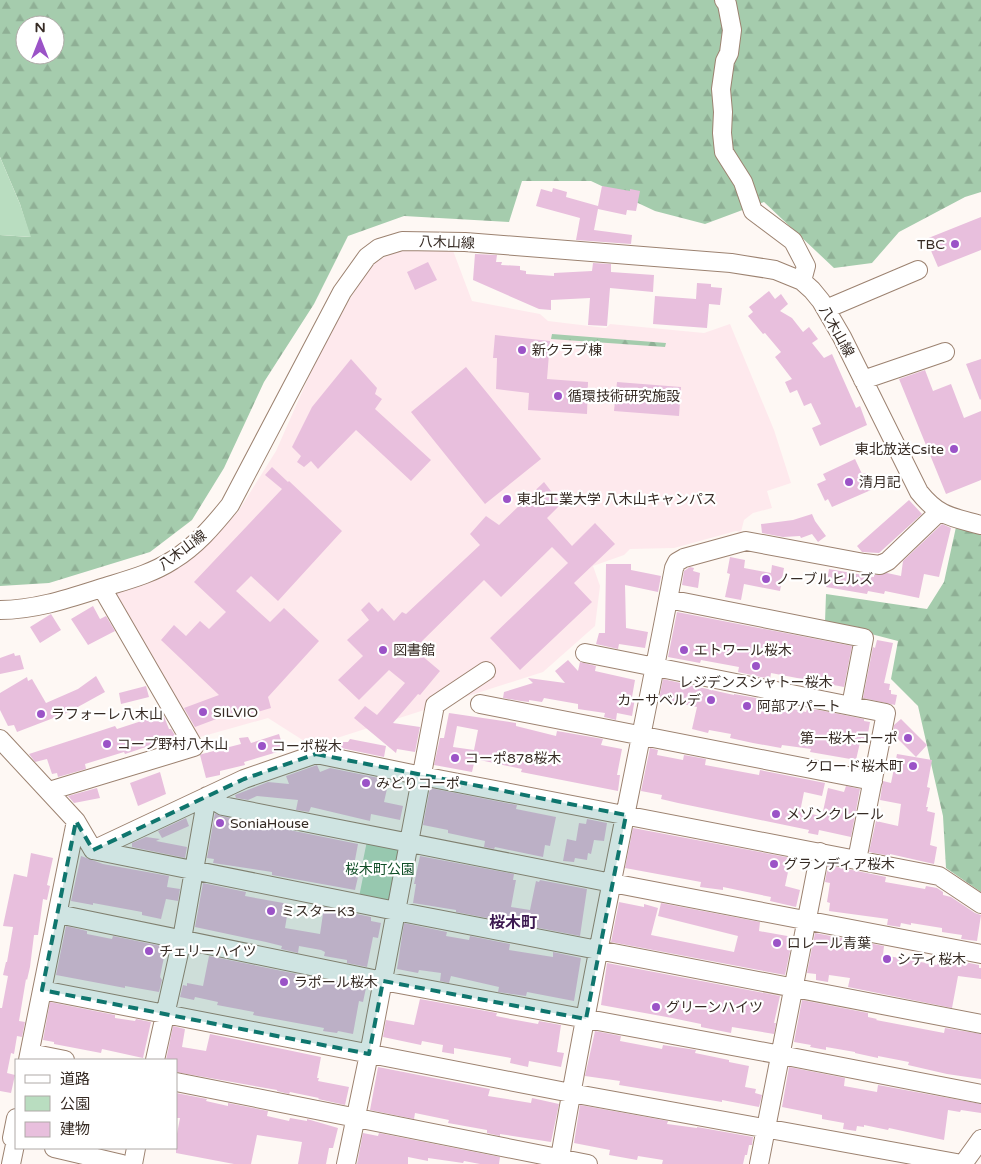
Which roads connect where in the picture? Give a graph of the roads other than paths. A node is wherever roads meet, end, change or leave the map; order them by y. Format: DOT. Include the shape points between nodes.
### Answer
graph roads {
  1 [pos="724,0"];
  2 [pos="918,270"];
  3 [pos="802,282"];
  4 [pos="826,309"];
  5 [pos="945,352"];
  6 [pos="863,380"];
  7 [pos="939,512"];
  8 [pos="981,525"];
  9 [pos="102,588"];
  10 [pos="668,599"];
  11 [pos="0,610"];
  12 [pos="585,653"];
  13 [pos="655,668"];
  14 [pos="486,671"];
  15 [pos="480,704"];
  16 [pos="851,706"];
  17 [pos="641,736"];
  18 [pos="0,739"];
  19 [pos="422,776"];
  20 [pos="873,781"];
  21 [pos="49,791"];
  22 [pos="207,796"];
  23 [pos="626,815"];
  24 [pos="76,820"];
  25 [pos="410,843"];
  26 [pos="93,850"];
  27 [pos="820,852"];
  28 [pos="857,860"];
  29 [pos="195,871"];
  30 [pos="612,883"];
  31 [pos="981,904"];
  32 [pos="396,911"];
  33 [pos="58,914"];
  34 [pos="807,920"];
  35 [pos="182,939"];
  36 [pos="599,950"];
  37 [pos="981,954"];
  38 [pos="383,981"];
  39 [pos="794,987"];
  40 [pos="42,990"];
  41 [pos="165,1013"];
  42 [pos="586,1020"];
  43 [pos="981,1024"];
  44 [pos="369,1054"];
  45 [pos="781,1055"];
  46 [pos="29,1057"];
  47 [pos="53,1059"];
  48 [pos="155,1059"];
  49 [pos="178,1082"];
  50 [pos="571,1093"];
  51 [pos="981,1094"];
  52 [pos="354,1118"];
  53 [pos="15,1122"];
  54 [pos="765,1129"];
  55 [pos="11,1138"];
  56 [pos="981,1139"];
  57 [pos="58,1149"];
  58 [pos="136,1149"];
  59 [pos="560,1158"];
  60 [pos="11,1164"];
  61 [pos="122,1164"];
  62 [pos="133,1164"];
  63 [pos="346,1164"];
  64 [pos="588,1164"];
  65 [pos="759,1164"];
  66 [pos="962,1164"];
  1 -- 3 [label="street" via="732,30 721,89 724,152 743,182 753,211 793,241 806,266"];
  2 -- 4 [label="street"];
  3 -- 4 [label="street, 八木山線"];
  3 -- 9 [label="street, 八木山線" via="775,270 731,262 465,242 402,241 379,248 367,257 342,292 230,505 205,534 173,560 153,572"];
  4 -- 6 [label="street, 八木山線"];
  5 -- 6 [label="street"];
  6 -- 7 [label="street, 八木山線" via="919,492"];
  7 -- 8 [label="street"];
  7 -- 10 [label="street" via="888,561 880,564 746,541 684,558 674,568"];
  9 -- 11 [label="street, 八木山線" via="28,608"];
  9 -- 21 [label="street" via="194,747"];
  10 -- 13 [label="street"];
  10 -- 16 [label="street" via="864,638"];
  12 -- 13 [label="street"];
  13 -- 16 [label="street"];
  13 -- 17 [label="street"];
  14 -- 19 [label="street" via="435,705"];
  15 -- 17 [label="street"];
  16 -- 20 [label="street" via="886,713"];
  17 -- 20 [label="street"];
  17 -- 23 [label="street"];
  18 -- 21 [label="street"];
  19 -- 22 [label="street" via="316,754 244,779"];
  19 -- 23 [label="street"];
  19 -- 25 [label="street"];
  20 -- 28 [label="street"];
  21 -- 24 [label="street"];
  22 -- 25 [label="street" via="223,806"];
  22 -- 26 [label="street"];
  22 -- 29 [label="street"];
  23 -- 27 [label="street"];
  23 -- 30 [label="street"];
  24 -- 26 [label="street"];
  24 -- 33 [label="street"];
  25 -- 30 [label="street"];
  25 -- 32 [label="street"];
  26 -- 29 [label="street"];
  27 -- 28 [label="street"];
  27 -- 34 [label="street"];
  28 -- 31 [label="street" via="939,876"];
  29 -- 32 [label="street"];
  29 -- 35 [label="street"];
  30 -- 34 [label="street"];
  30 -- 36 [label="street"];
  32 -- 36 [label="street"];
  32 -- 38 [label="street"];
  33 -- 35 [label="street"];
  33 -- 40 [label="street"];
  34 -- 37 [label="street"];
  34 -- 39 [label="street"];
  35 -- 38 [label="street"];
  35 -- 41 [label="street"];
  36 -- 39 [label="street"];
  36 -- 42 [label="street"];
  38 -- 42 [label="street"];
  38 -- 44 [label="street"];
  39 -- 43 [label="street"];
  39 -- 45 [label="street"];
  40 -- 41 [label="street"];
  40 -- 46 [label="street"];
  41 -- 44 [label="street"];
  41 -- 48 [label="street"];
  42 -- 45 [label="street"];
  42 -- 50 [label="street"];
  44 -- 50 [label="street"];
  44 -- 52 [label="street"];
  45 -- 51 [label="street"];
  45 -- 54 [label="street"];
  46 -- 47 [label="street"];
  49 -- 52 [label="street"];
  50 -- 54 [label="street"];
  50 -- 59 [label="street"];
  52 -- 59 [label="street"];
  52 -- 63 [label="street"];
  53 -- 55 [label="street"];
  54 -- 65 [label="street"];
  54 -- 66 [label="street"];
  55 -- 60 [label="street"];
  56 -- 66 [label="street"];
  57 -- 61 [label="street"];
  58 -- 62 [label="street"];
  59 -- 64 [label="street"];
}
